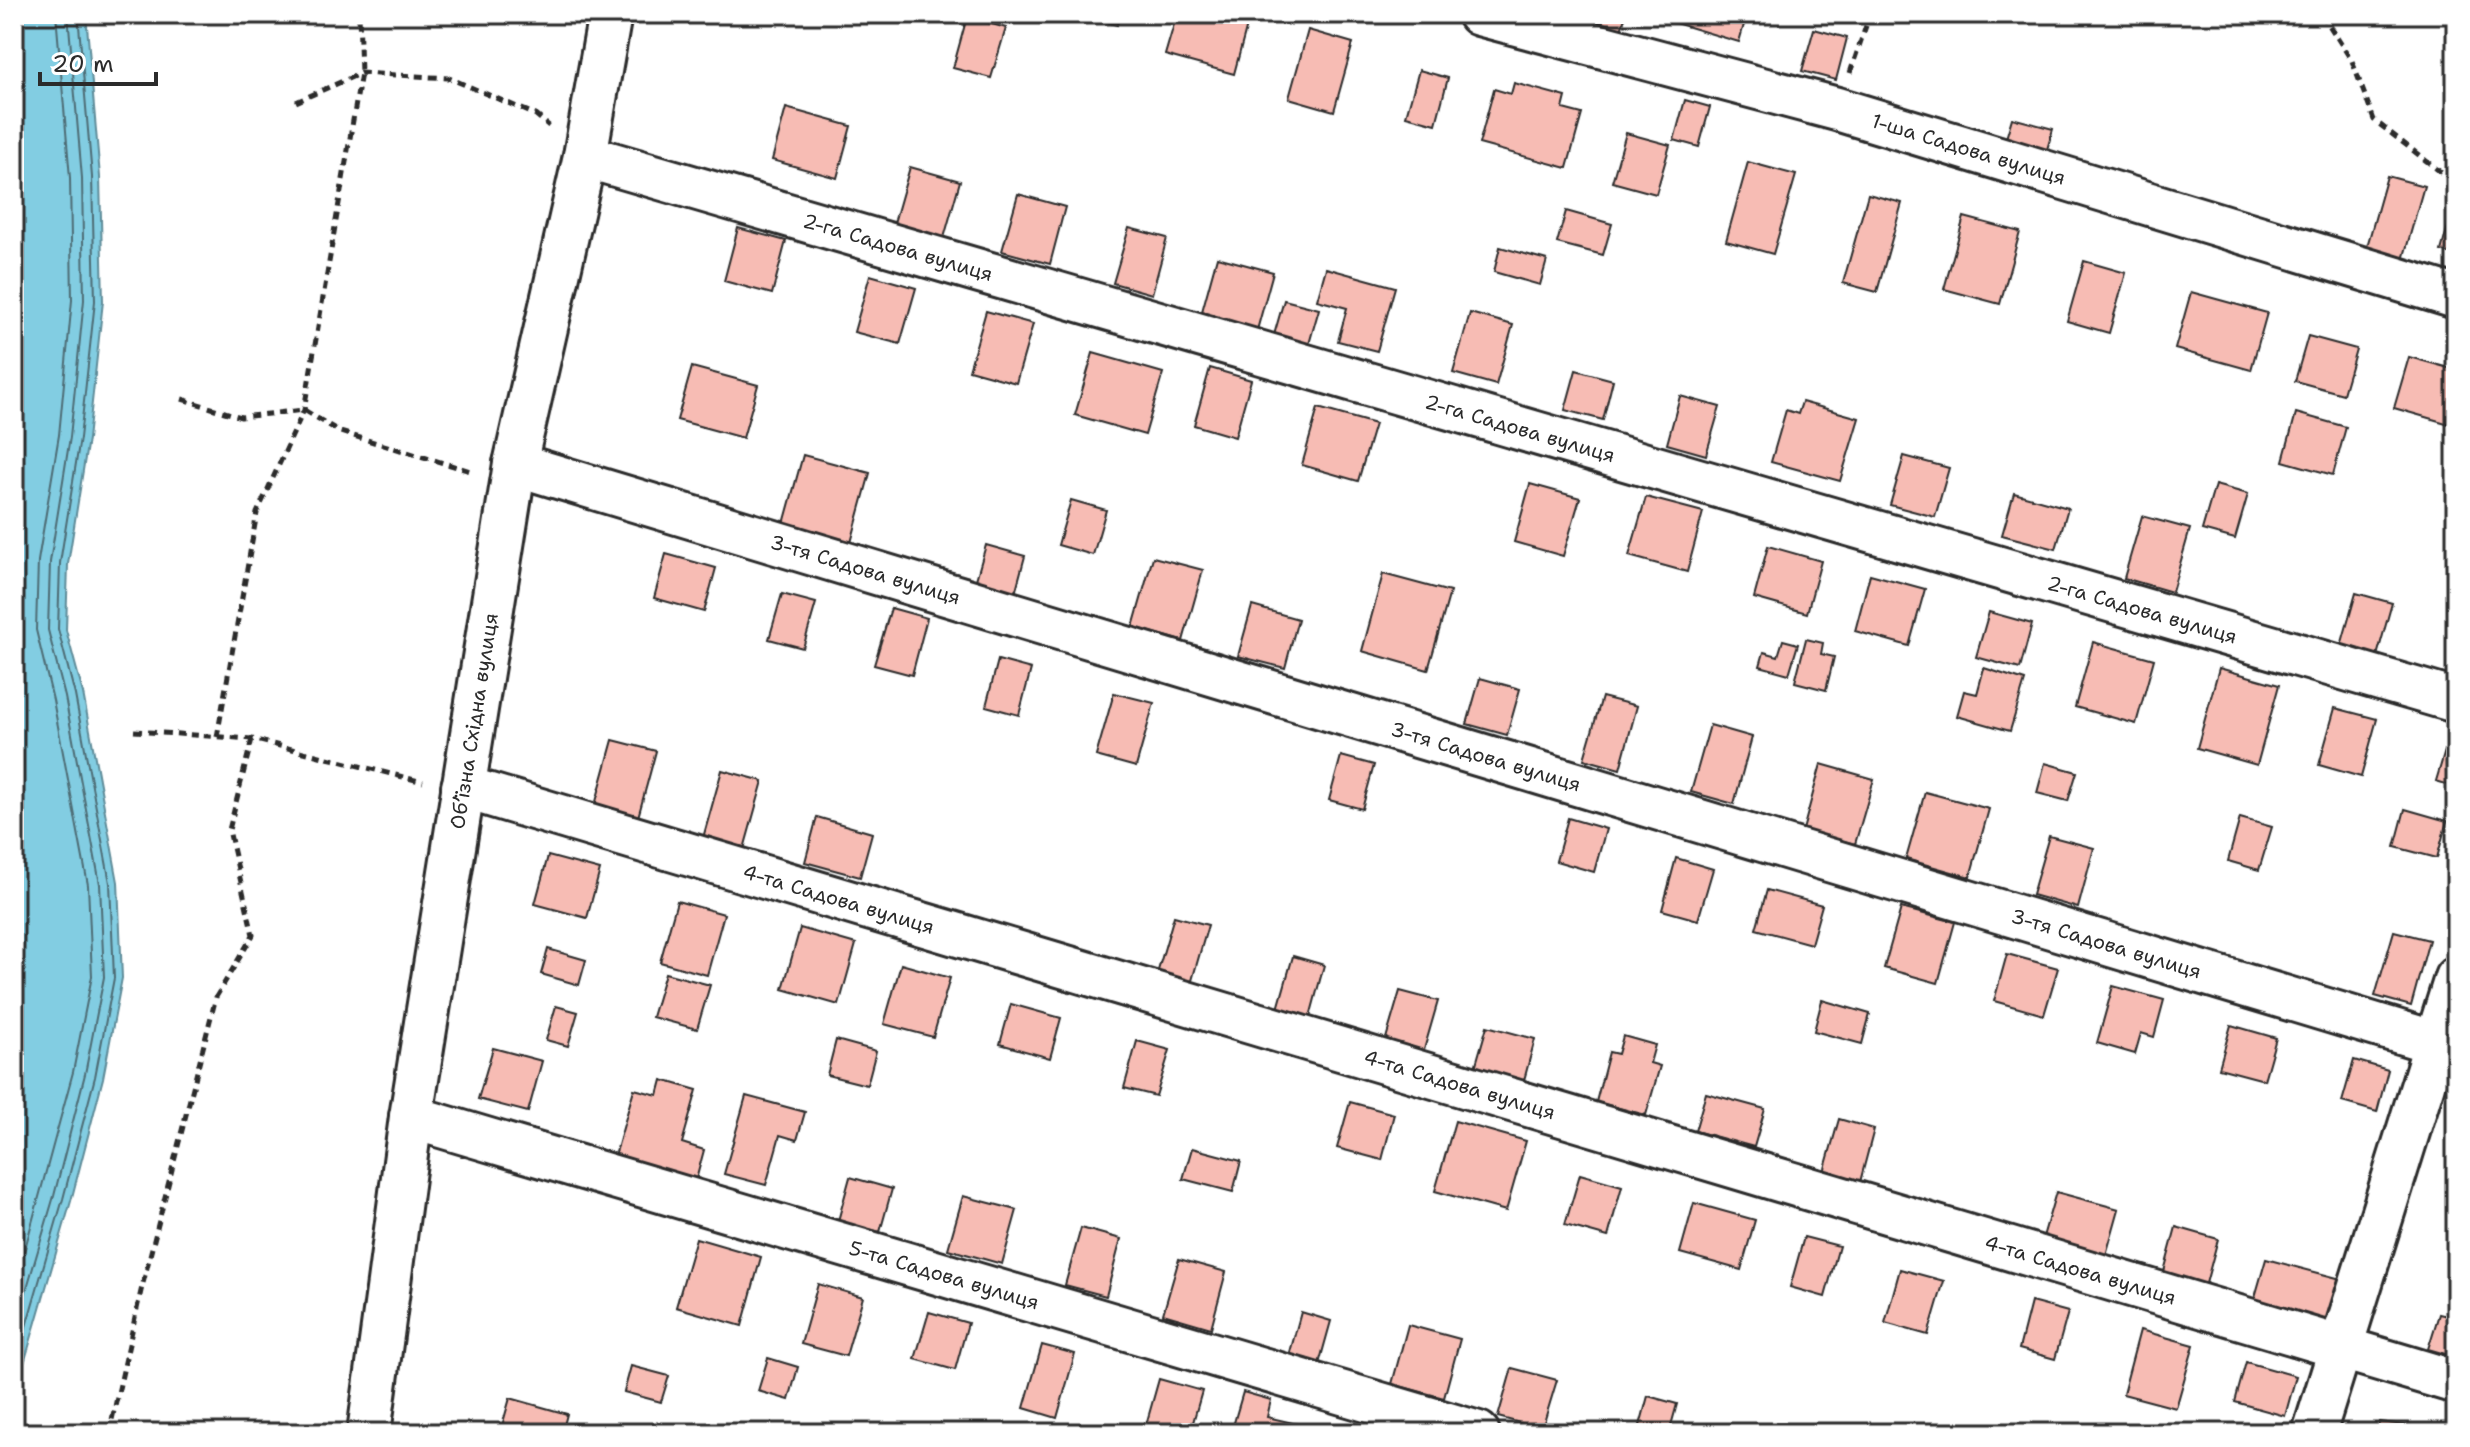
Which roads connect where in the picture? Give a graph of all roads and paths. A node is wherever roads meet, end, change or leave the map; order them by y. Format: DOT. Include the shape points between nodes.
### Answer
graph roads {
  1 [pos="359,14"];
  2 [pos="610,14"];
  3 [pos="1479,14"];
  4 [pos="1870,14"];
  5 [pos="2322,14"];
  6 [pos="361,73"];
  7 [pos="296,102"];
  8 [pos="1837,109"];
  9 [pos="585,156"];
  10 [pos="2456,184"];
  11 [pos="2456,297"];
  12 [pos="182,399"];
  13 [pos="304,410"];
  14 [pos="515,464"];
  15 [pos="2456,701"];
  16 [pos="134,731"];
  17 [pos="217,737"];
  18 [pos="252,739"];
  19 [pos="463,790"];
  20 [pos="2456,978"];
  21 [pos="2447,1046"];
  22 [pos="411,1117"];
  23 [pos="2340,1348"];
  24 [pos="2456,1382"];
  25 [pos="109,1433"];
  26 [pos="369,1433"];
  27 [pos="1478,1433"];
  28 [pos="2314,1433"];
  1 -- 6 [label="path"];
  2 -- 9 [label="street, Обʼїзна Східна вулиця"];
  3 -- 8 [label="street, 1-ша Садова вулиця"];
  4 -- 8 [label="path"];
  5 -- 10 [label="path" via="2352,61 2374,120"];
  6 -- 7 [label="path"];
  6 -- 9 [label="path" via="449,78 536,115"];
  6 -- 13 [label="path"];
  8 -- 11 [label="street, 1-ша Садова вулиця"];
  9 -- 14 [label="street, Обʼїзна Східна вулиця"];
  9 -- 15 [label="street, 2-га Садова вулиця"];
  12 -- 13 [label="path" via="241,417"];
  13 -- 14 [label="path" via="340,432 478,473"];
  13 -- 17 [label="path" via="257,513"];
  14 -- 19 [label="street, Обʼїзна Східна вулиця"];
  14 -- 21 [label="street, 3-тя Садова вулиця"];
  16 -- 17 [label="path"];
  17 -- 18 [label="path"];
  18 -- 19 [label="path"];
  18 -- 25 [label="path" via="229,830 253,935 216,997"];
  19 -- 22 [label="street, Обʼїзна Східна вулиця"];
  19 -- 23 [label="street, 4-та Садова вулиця"];
  20 -- 21 [label="street"];
  21 -- 23 [label="street"];
  22 -- 26 [label="street, Обʼїзна Східна вулиця"];
  22 -- 27 [label="street, 5-та Садова вулиця"];
  23 -- 24 [label="street, 4-та Садова вулиця"];
  23 -- 28 [label="street"];
}
